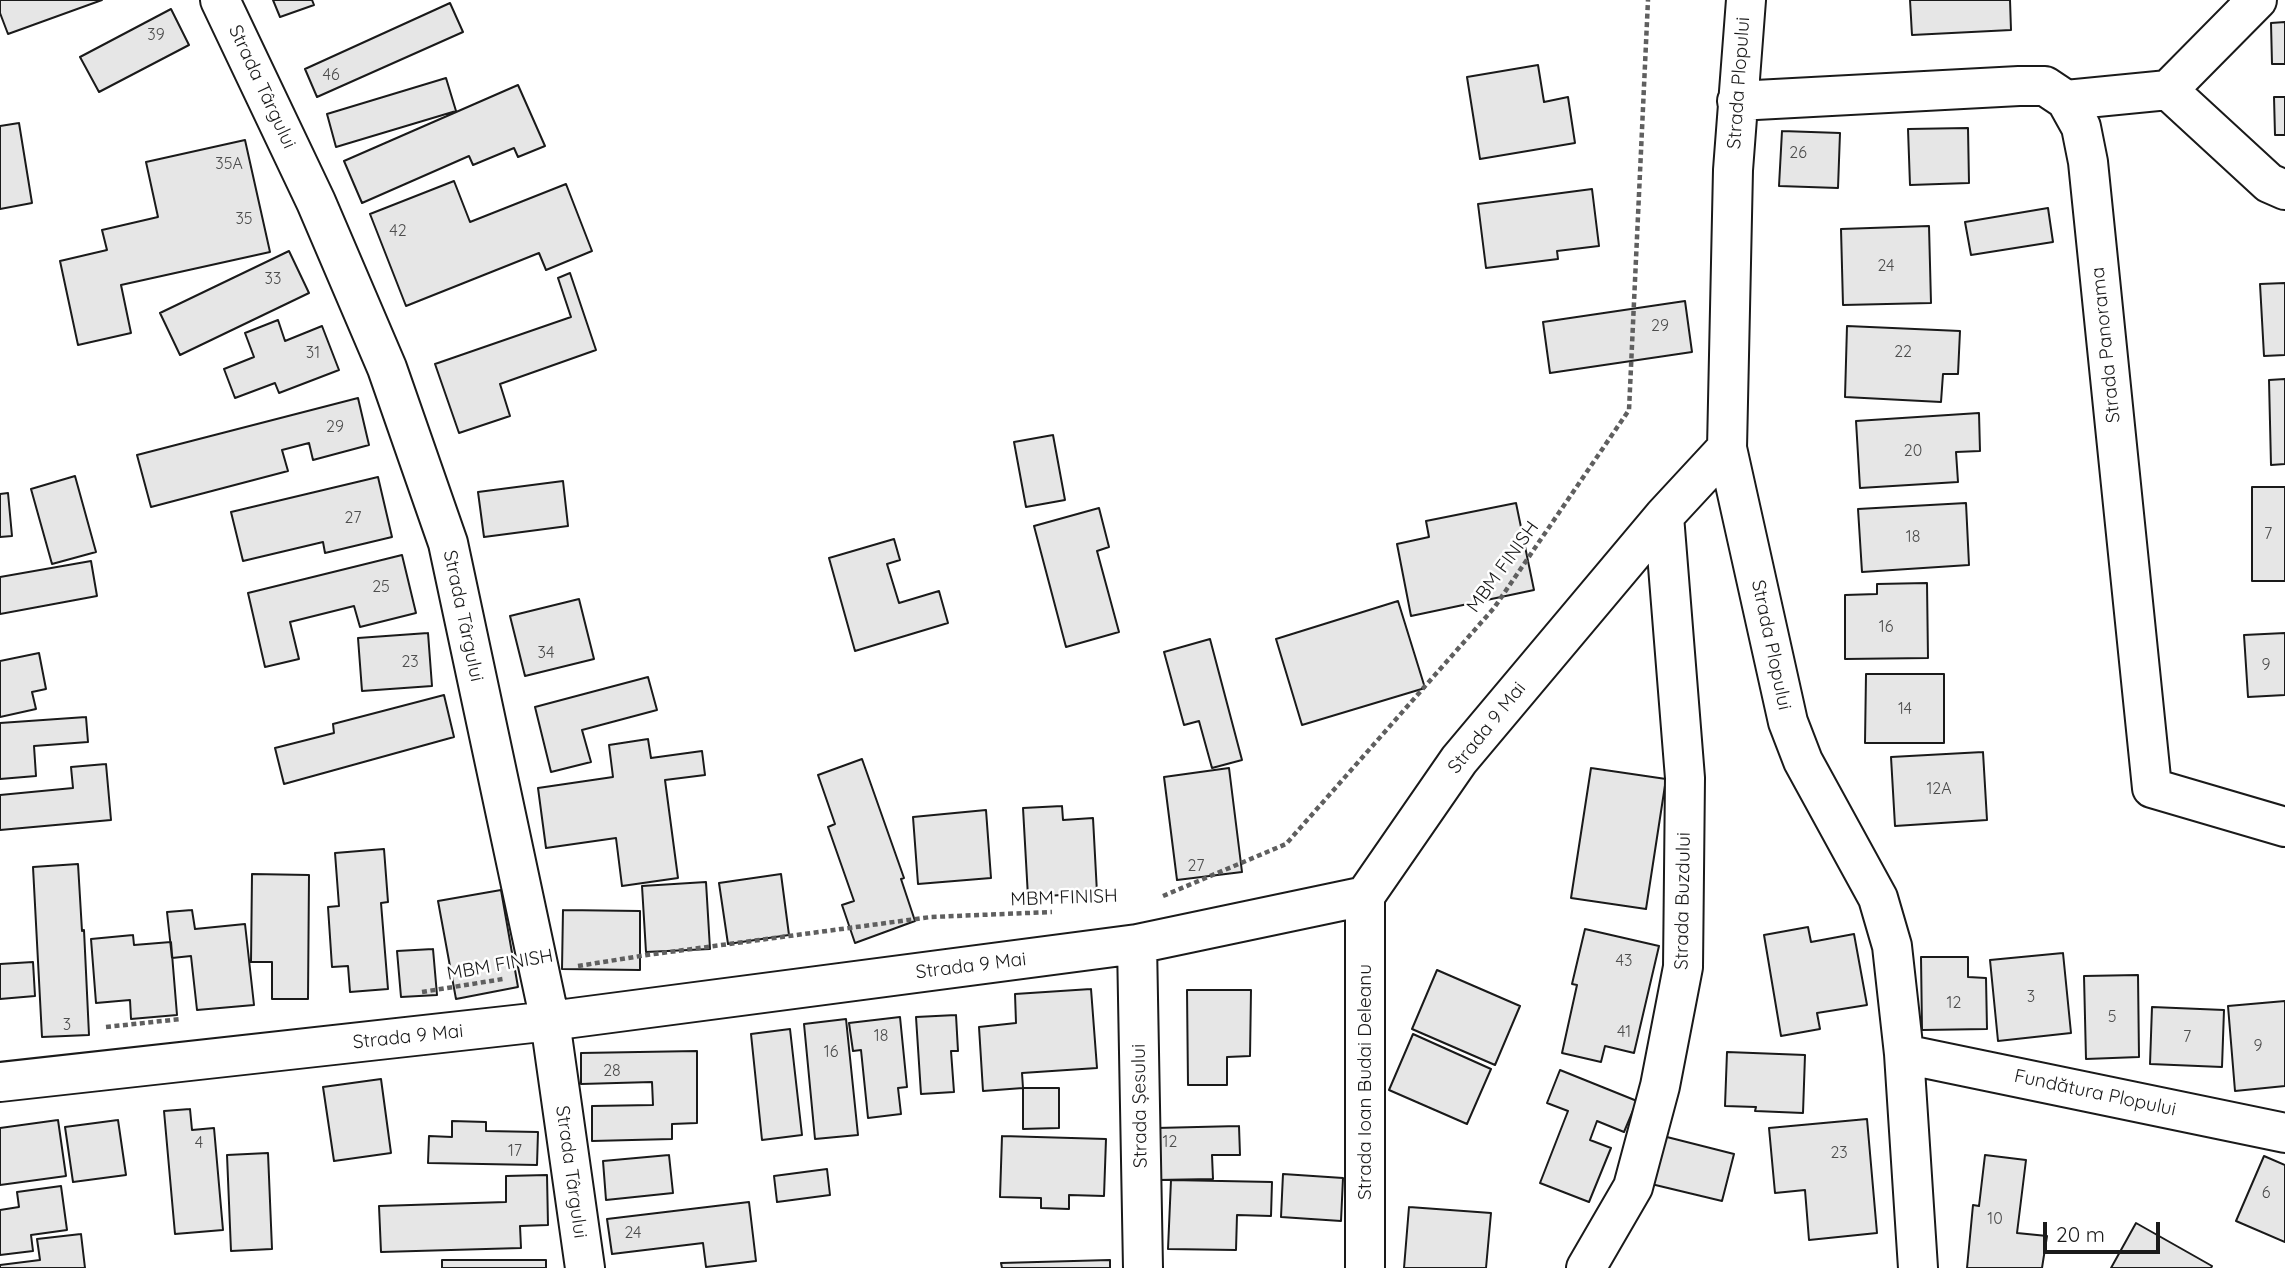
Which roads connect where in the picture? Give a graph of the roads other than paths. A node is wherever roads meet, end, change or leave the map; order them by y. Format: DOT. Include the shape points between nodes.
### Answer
graph roads {
  1 [pos="220,0"];
  2 [pos="1746,0"];
  3 [pos="2257,0"];
  4 [pos="2168,90"];
  5 [pos="2066,100"];
  6 [pos="1737,101"];
  7 [pos="2285,190"];
  8 [pos="1727,448"];
  9 [pos="1664,516"];
  10 [pos="2285,827"];
  11 [pos="1366,896"];
  12 [pos="1137,944"];
  13 [pos="550,1021"];
  14 [pos="1904,1054"];
  15 [pos="0,1082"];
  16 [pos="2285,1133"];
  17 [pos="585,1268"];
  18 [pos="1143,1268"];
  19 [pos="1365,1268"];
  20 [pos="1586,1268"];
  21 [pos="1918,1268"];
  1 -- 13 [label="street, Strada Târgului" via="316,202 387,368 448,543"];
  2 -- 6 [label="street, Strada Plopului"];
  3 -- 4 [label="street"];
  4 -- 5 [label="street"];
  4 -- 7 [label="street" via="2269,183"];
  5 -- 6 [label="street" via="2045,86 2019,86"];
  5 -- 10 [label="street, Strada Panorama" via="2081,127 2088,162 2152,788"];
  6 -- 8 [label="street, Strada Plopului"];
  8 -- 9 [label="street, Strada 9 Mai"];
  8 -- 14 [label="street, Strada Plopului" via="1788,722 1803,761 1882,910 1892,946"];
  9 -- 11 [label="street, Strada 9 Mai" via="1459,760"];
  9 -- 20 [label="street, Strada Buzdului" via="1685,778 1683,967 1660,1086 1633,1187"];
  11 -- 12 [label="street, Strada 9 Mai"];
  11 -- 19 [label="street, Strada Ioan Budai Deleanu"];
  12 -- 13 [label="street, Strada 9 Mai"];
  12 -- 18 [label="street, Strada Șesului"];
  13 -- 15 [label="street, Strada 9 Mai"];
  13 -- 17 [label="street, Strada Târgului"];
  14 -- 16 [label="street, Fundătura Plopului"];
  14 -- 21 [label="street, Strada Plopului"];
}
